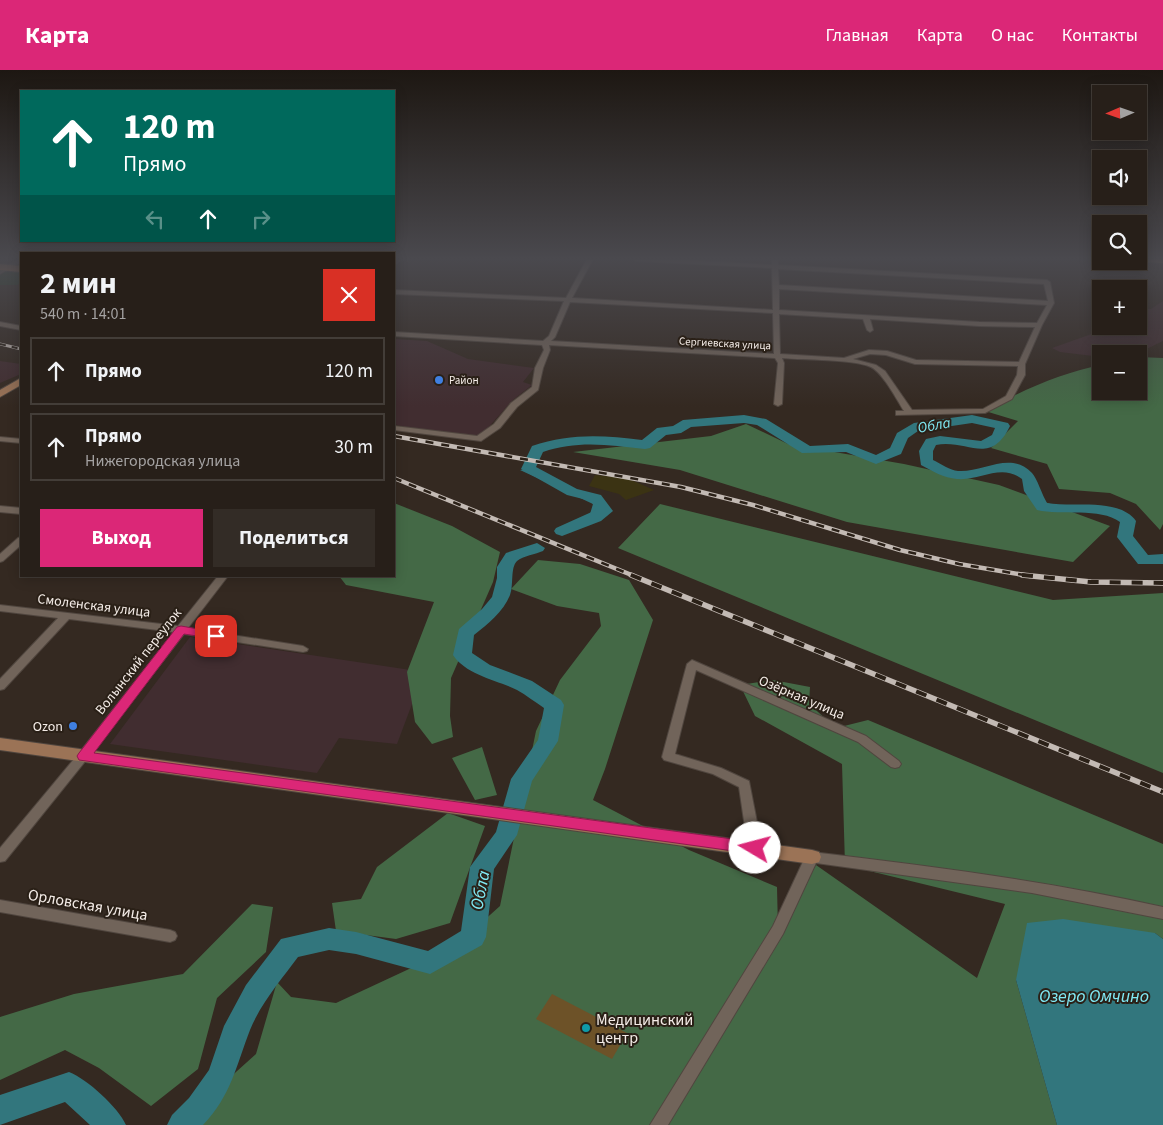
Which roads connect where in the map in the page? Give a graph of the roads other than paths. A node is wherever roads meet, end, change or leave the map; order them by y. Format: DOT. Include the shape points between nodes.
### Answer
graph roads {
  1 [pos="564,308"];
  2 [pos="704,308"];
  3 [pos="775,308"];
  4 [pos="1048,308"];
  5 [pos="775,312"];
  6 [pos="866,317"];
  7 [pos="0,324"];
  8 [pos="1039,324"];
  9 [pos="20,328"];
  10 [pos="870,330"];
  11 [pos="395,334"];
  12 [pos="545,342"];
  13 [pos="777,356"];
  14 [pos="846,360"];
  15 [pos="1022,364"];
  16 [pos="20,382"];
  17 [pos="0,394"];
  18 [pos="778,404"];
  19 [pos="909,412"];
  20 [pos="899,413"];
  21 [pos="395,428"];
  22 [pos="0,439"];
  23 [pos="20,441"];
  24 [pos="0,509"];
  25 [pos="20,511"];
  26 [pos="20,541"];
  27 [pos="0,559"];
  28 [pos="222,577"];
  29 [pos="0,608"];
  30 [pos="67,615"];
  31 [pos="181,630"];
  32 [pos="303,649"];
  33 [pos="0,686"];
  34 [pos="0,744"];
  35 [pos="83,756"];
  36 [pos="896,764"];
  37 [pos="755,848"];
  38 [pos="0,857"];
  39 [pos="812,857"];
  40 [pos="0,906"];
  41 [pos="1163,913"];
  42 [pos="170,936"];
  43 [pos="658,1125"];
  1 -- 12 [label="street" via="552,337"];
  2 -- 5 [label="street"];
  3 -- 5 [label="street"];
  4 -- 8 [label="street"];
  5 -- 6 [label="street"];
  5 -- 13 [label="street"];
  6 -- 8 [label="street"];
  6 -- 10 [label="street"];
  7 -- 9 [label="street"];
  8 -- 15 [label="street"];
  11 -- 12 [label="street, Сергиевская улица"];
  12 -- 13 [label="street, Сергиевская улица"];
  12 -- 21 [label="street" via="547,350 535,388 514,405 497,426 478,439"];
  13 -- 14 [label="street, Сергиевская улица"];
  13 -- 18 [label="street" via="780,363"];
  14 -- 15 [label="street, Сергиевская улица" via="869,352 887,352 915,362"];
  14 -- 19 [label="street" via="874,366"];
  15 -- 19 [label="street" via="1021,375 1009,397 984,411"];
  16 -- 17 [label="street"];
  19 -- 20 [label="street"];
  22 -- 23 [label="street"];
  24 -- 25 [label="street"];
  26 -- 27 [label="street"];
  28 -- 31 [label="street, Волынский переулок"];
  29 -- 30 [label="street, Смоленская улица"];
  30 -- 31 [label="street, Смоленская улица"];
  30 -- 33 [label="street"];
  31 -- 32 [label="street, Смоленская улица"];
  31 -- 35 [label="street, Волынский переулок"];
  34 -- 35 [label="street"];
  35 -- 37 [label="street"];
  35 -- 38 [label="street, Волынский переулок"];
  36 -- 37 [label="street, Озёрная улица" via="862,740 692,664 668,757 717,771 745,784"];
  37 -- 39 [label="street"];
  39 -- 41 [label="street" via="1033,886"];
  39 -- 43 [label="street" via="778,930"];
  40 -- 42 [label="street, Орловская улица"];
}
